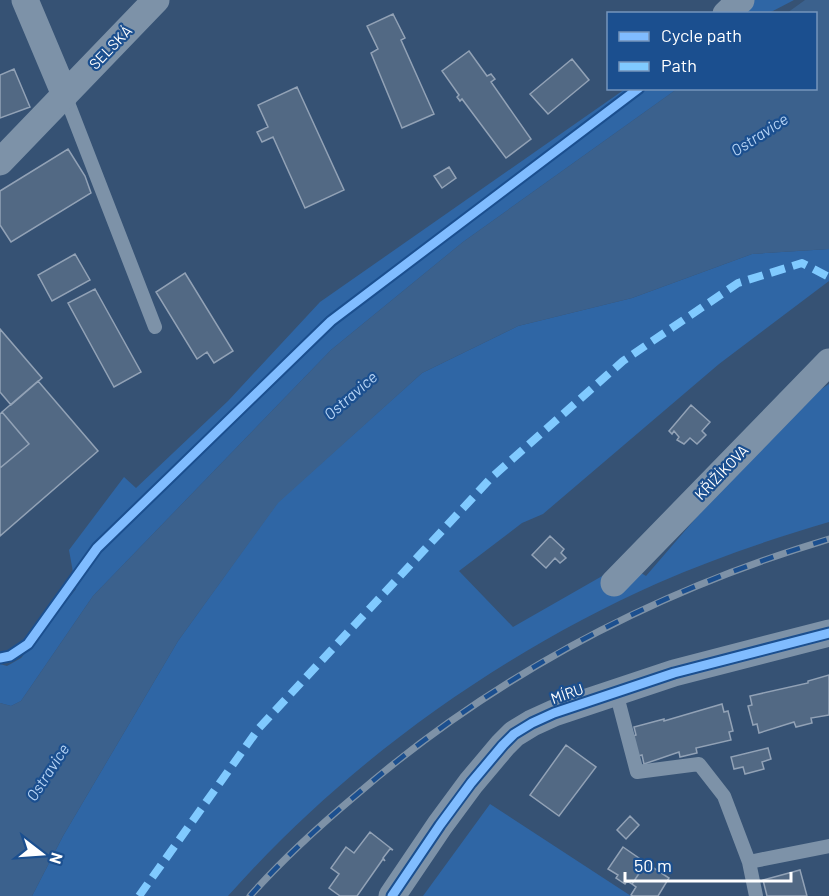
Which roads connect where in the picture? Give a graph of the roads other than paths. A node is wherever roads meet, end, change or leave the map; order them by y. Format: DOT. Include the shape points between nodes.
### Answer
graph roads {
  1 [pos="24,0"];
  2 [pos="156,0"];
  3 [pos="741,0"];
  4 [pos="728,12"];
  5 [pos="65,95"];
  6 [pos="0,162"];
  7 [pos="155,327"];
  8 [pos="829,362"];
  9 [pos="614,583"];
  10 [pos="829,633"];
  11 [pos="616,692"];
  12 [pos="829,846"];
  13 [pos="749,862"];
  14 [pos="392,896"];
  15 [pos="756,896"];
  1 -- 5 [label="street"];
  2 -- 5 [label="street, SELSKÁ"];
  3 -- 4 [label="street"];
  5 -- 6 [label="street, SELSKÁ"];
  5 -- 7 [label="lane"];
  8 -- 9 [label="street, KŘIŽÍKOVA"];
  10 -- 11 [label="street, MÍRU"];
  11 -- 13 [label="lane" via="637,772 699,764 724,796"];
  11 -- 14 [label="street, MÍRU" via="554,713 514,734 465,792"];
  12 -- 13 [label="lane"];
  13 -- 15 [label="lane"];
}
